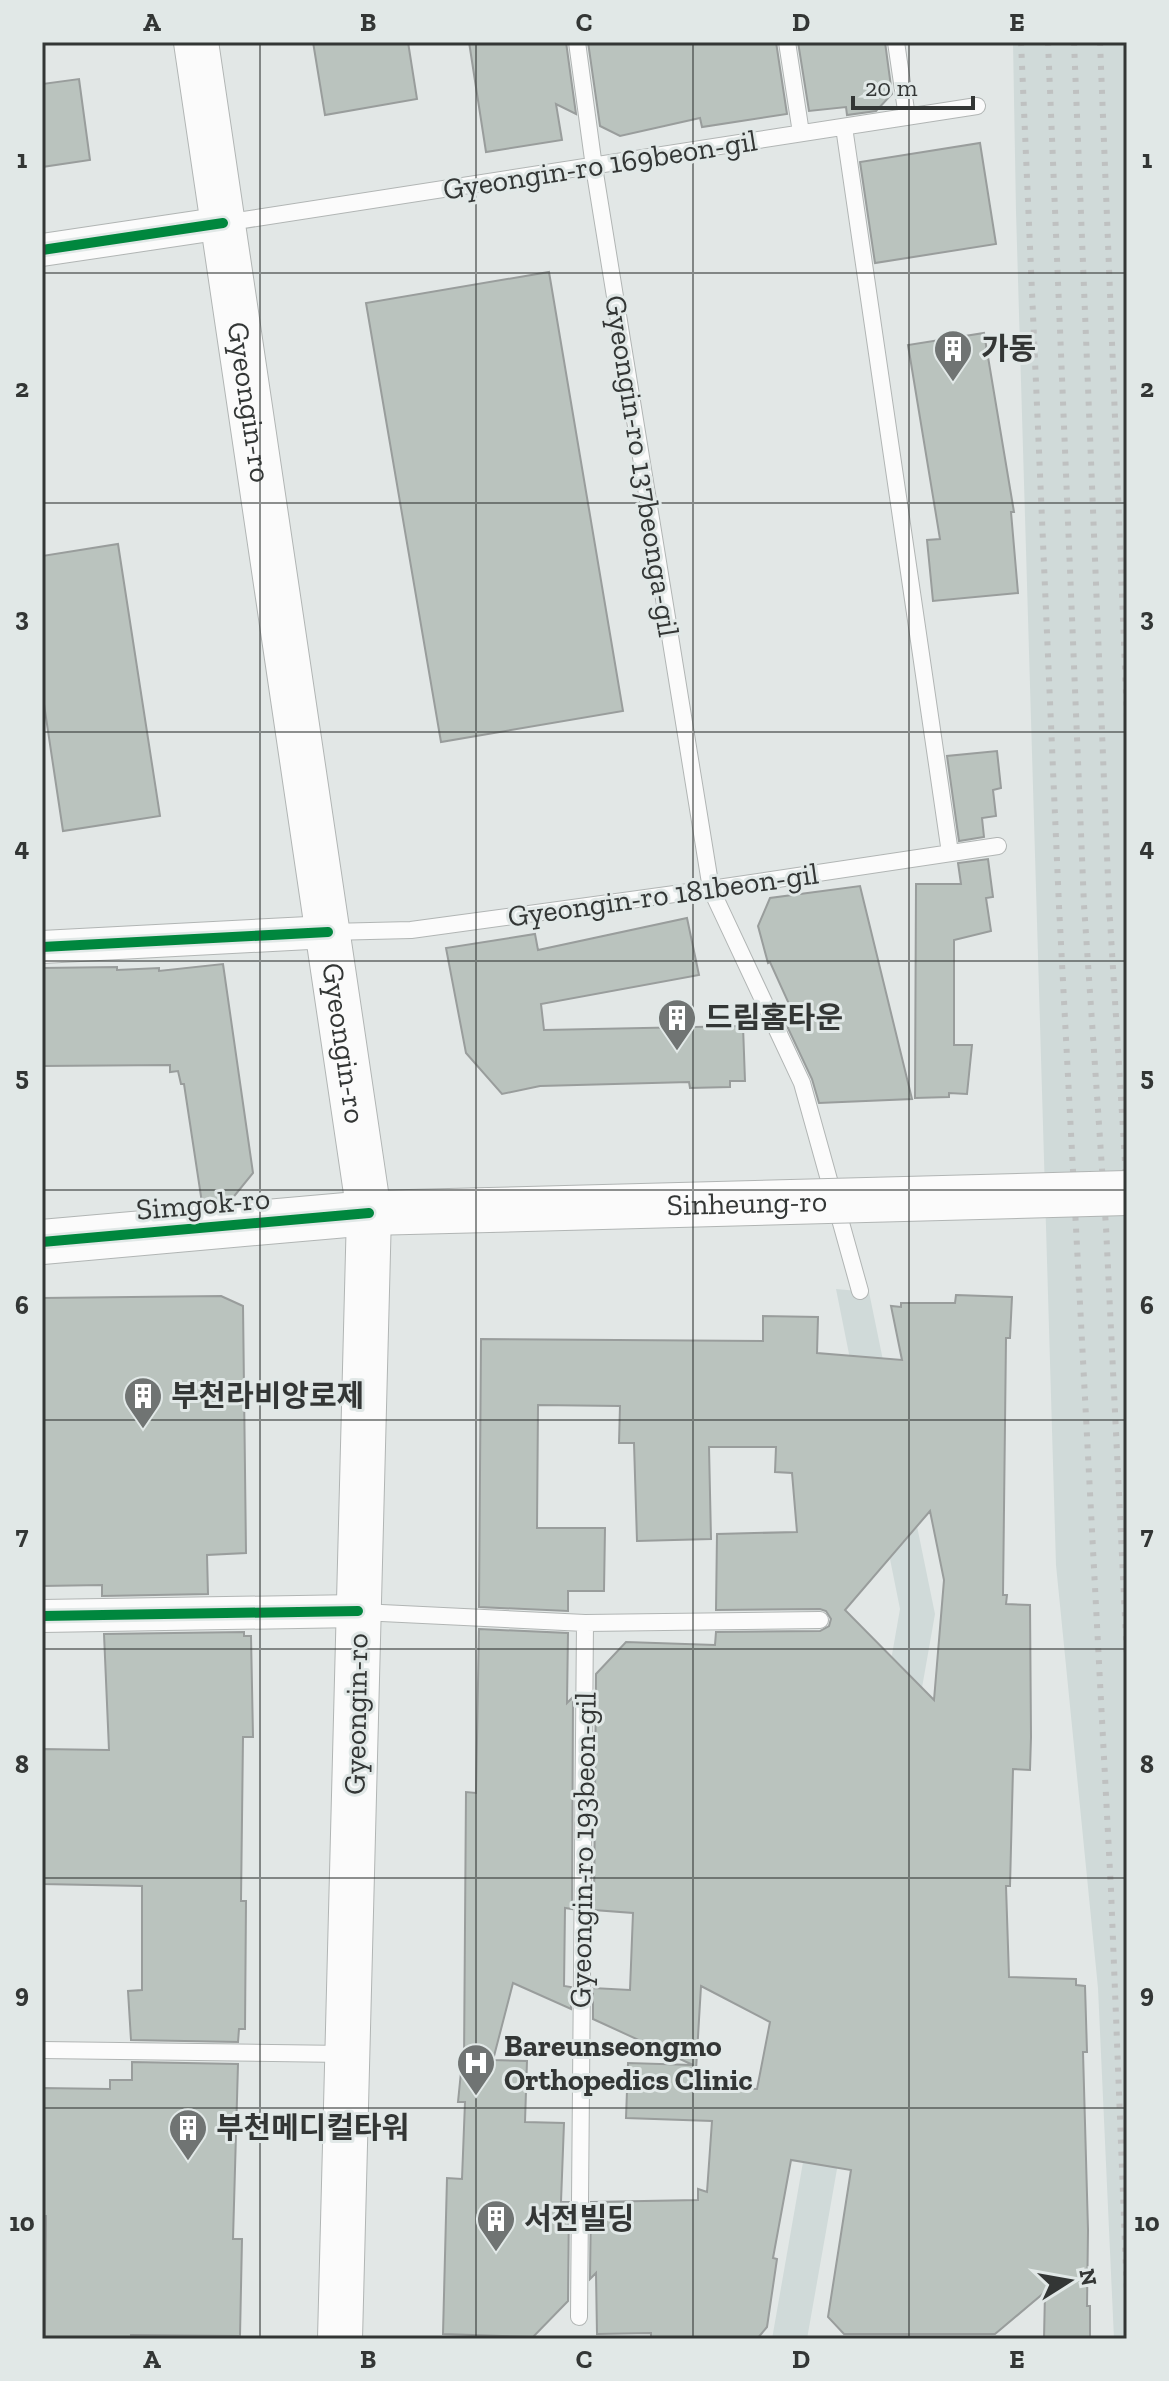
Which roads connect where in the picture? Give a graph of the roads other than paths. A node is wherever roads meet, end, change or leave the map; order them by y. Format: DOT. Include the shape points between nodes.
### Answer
graph roads {
  1 [pos="196,42"];
  2 [pos="577,42"];
  3 [pos="787,42"];
  4 [pos="896,42"];
  5 [pos="977,106"];
  6 [pos="907,117"];
  7 [pos="844,127"];
  8 [pos="801,133"];
  9 [pos="594,167"];
  10 [pos="223,223"];
  11 [pos="42,250"];
  12 [pos="998,846"];
  13 [pos="950,853"];
  14 [pos="711,889"];
  15 [pos="328,932"];
  16 [pos="42,947"];
  17 [pos="1127,1193"];
  18 [pos="369,1213"];
  19 [pos="42,1242"];
  20 [pos="860,1291"];
  21 [pos="358,1611"];
  22 [pos="42,1616"];
  23 [pos="820,1620"];
  24 [pos="585,1623"];
  25 [pos="42,2050"];
  26 [pos="347,2054"];
  27 [pos="579,2317"];
  28 [pos="340,2339"];
  1 -- 10 [label="main road, Gyeongin-ro"];
  2 -- 9 [label="lane, Gyeongin-ro 137beonga-gil"];
  3 -- 8 [label="lane"];
  4 -- 6 [label="lane"];
  5 -- 6 [label="lane, Gyeongin-ro 169beon-gil"];
  6 -- 7 [label="lane, Gyeongin-ro 169beon-gil"];
  7 -- 8 [label="lane, Gyeongin-ro 169beon-gil"];
  7 -- 13 [label="lane"];
  8 -- 9 [label="lane, Gyeongin-ro 169beon-gil"];
  9 -- 10 [label="lane, Gyeongin-ro 169beon-gil"];
  9 -- 14 [label="lane, Gyeongin-ro 137beonga-gil"];
  10 -- 11 [label="street"];
  10 -- 15 [label="main road, Gyeongin-ro"];
  12 -- 13 [label="lane, Gyeongin-ro 181beon-gil"];
  13 -- 14 [label="lane, Gyeongin-ro 181beon-gil"];
  14 -- 15 [label="lane, Gyeongin-ro 181beon-gil" via="411,930"];
  14 -- 20 [label="lane, Gyeongin-ro 137beonga-gil" via="802,1083"];
  15 -- 16 [label="street"];
  15 -- 18 [label="main road, Gyeongin-ro"];
  17 -- 18 [label="main road, Sinheung-ro, bridge"];
  18 -- 19 [label="main road, Simgok-ro"];
  18 -- 21 [label="main road, Gyeongin-ro"];
  21 -- 22 [label="street"];
  21 -- 24 [label="lane"];
  21 -- 26 [label="main road, Gyeongin-ro"];
  23 -- 24 [label="lane"];
  24 -- 27 [label="lane, Gyeongin-ro 193beon-gil"];
  25 -- 26 [label="lane"];
  26 -- 28 [label="main road, Gyeongin-ro"];
}
